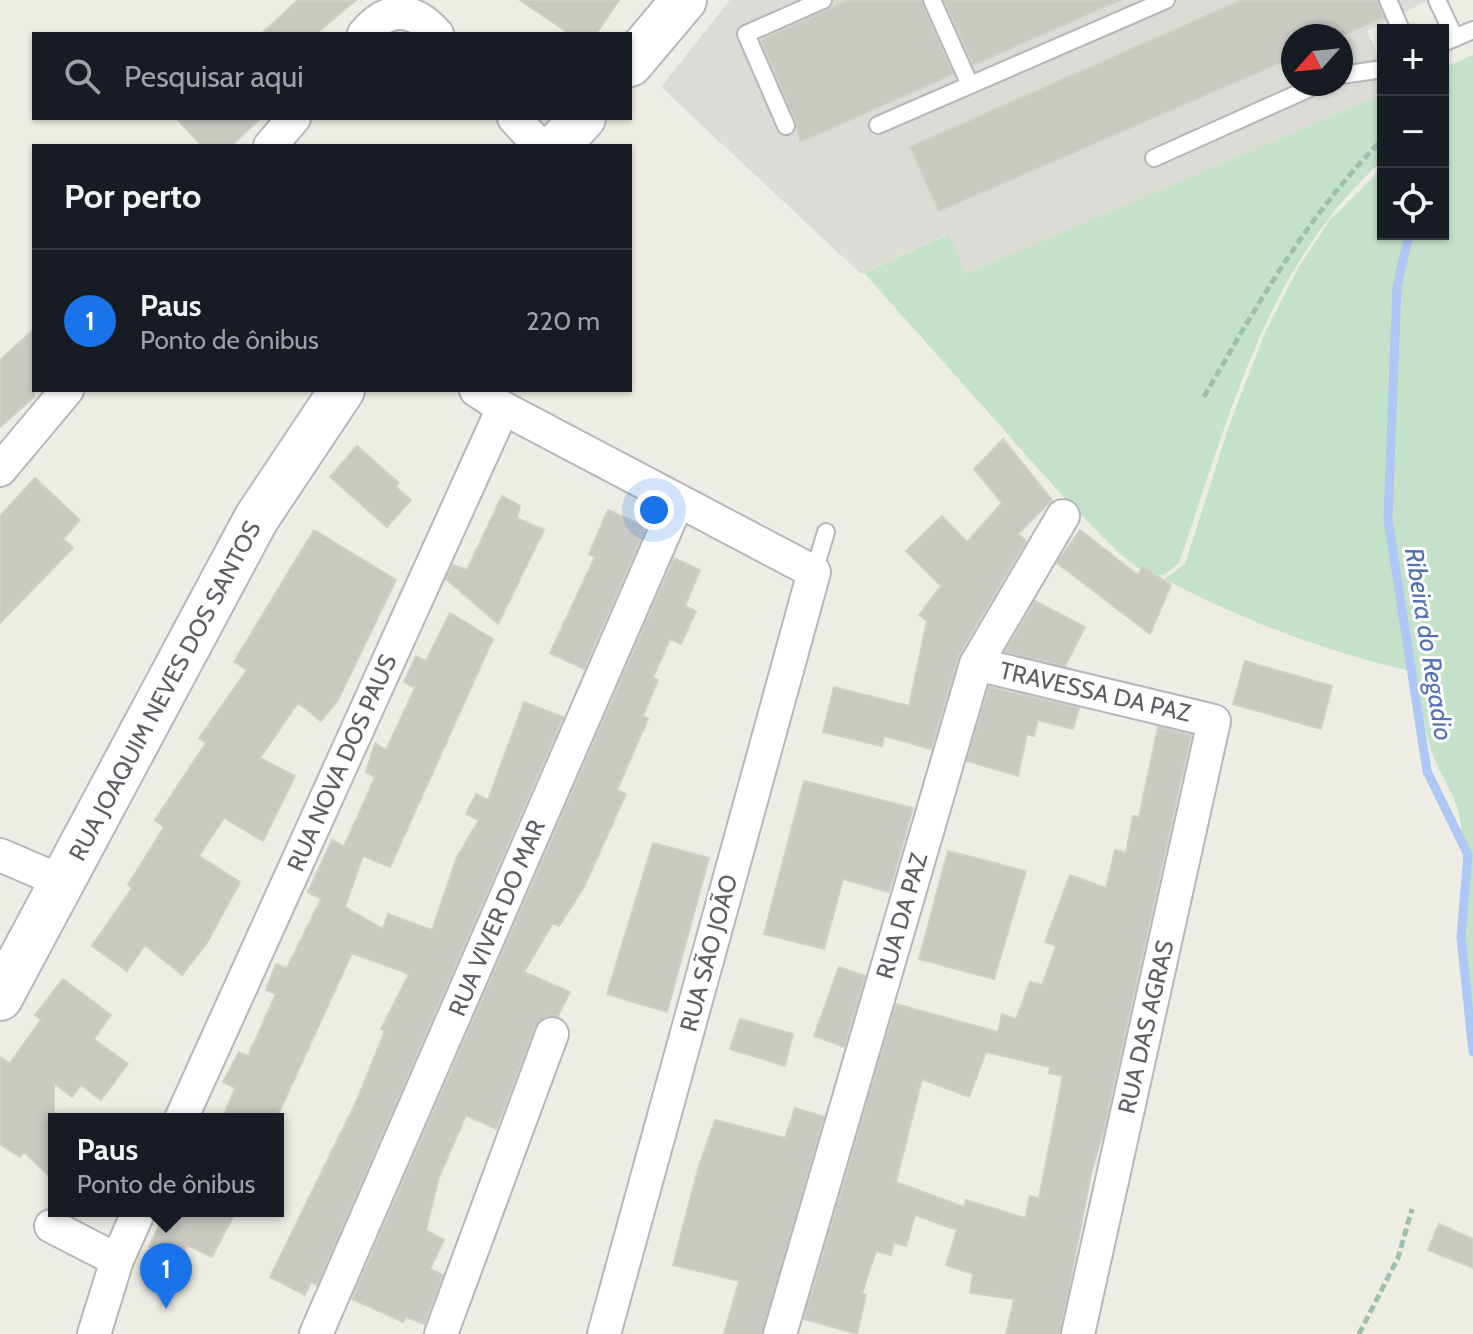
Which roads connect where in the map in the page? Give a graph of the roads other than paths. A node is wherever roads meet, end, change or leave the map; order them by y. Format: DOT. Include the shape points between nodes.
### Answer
graph roads {
  1 [pos="662,0"];
  2 [pos="684,0"];
  3 [pos="823,0"];
  4 [pos="932,0"];
  5 [pos="1166,0"];
  6 [pos="1388,0"];
  7 [pos="1444,2"];
  8 [pos="1398,24"];
  9 [pos="1447,24"];
  10 [pos="1473,30"];
  11 [pos="366,32"];
  12 [pos="435,32"];
  13 [pos="1449,41"];
  14 [pos="639,54"];
  15 [pos="1377,70"];
  16 [pos="1353,73"];
  17 [pos="970,85"];
  18 [pos="1292,96"];
  19 [pos="292,120"];
  20 [pos="516,120"];
  21 [pos="581,120"];
  22 [pos="878,125"];
  23 [pos="786,126"];
  24 [pos="272,144"];
  25 [pos="538,144"];
  26 [pos="559,144"];
  27 [pos="1154,158"];
  28 [pos="65,392"];
  29 [pos="341,392"];
  30 [pos="489,399"];
  31 [pos="0,470"];
  32 [pos="678,501"];
  33 [pos="1063,516"];
  34 [pos="826,532"];
  35 [pos="814,572"];
  36 [pos="976,664"];
  37 [pos="1214,721"];
  38 [pos="0,855"];
  39 [pos="63,882"];
  40 [pos="0,998"];
  41 [pos="552,1034"];
  42 [pos="184,1113"];
  43 [pos="136,1217"];
  44 [pos="51,1226"];
  45 [pos="117,1260"];
  46 [pos="94,1334"];
  47 [pos="316,1334"];
  48 [pos="441,1334"];
  49 [pos="604,1334"];
  50 [pos="780,1334"];
  51 [pos="1078,1334"];
  1 -- 14 [label="lane"];
  2 -- 14 [label="street"];
  3 -- 23 [label="lane" via="746,34"];
  4 -- 17 [label="lane"];
  5 -- 17 [label="lane"];
  6 -- 8 [label="lane"];
  7 -- 9 [label="lane"];
  10 -- 13 [label="lane"];
  11 -- 12 [label="street" via="373,22 395,12 412,13"];
  15 -- 16 [label="lane"];
  17 -- 22 [label="lane"];
  18 -- 27 [label="lane"];
  19 -- 24 [label="street"];
  20 -- 25 [label="street"];
  21 -- 26 [label="street"];
  28 -- 31 [label="street"];
  29 -- 39 [label="street, RUA JOAQUIM NEVES DOS SANTOS" via="256,519"];
  30 -- 32 [label="street"];
  30 -- 42 [label="street, RUA NOVA DOS PAUS"];
  32 -- 35 [label="street"];
  32 -- 47 [label="street, RUA VIVER DO MAR"];
  33 -- 36 [label="street, RUA DA PAZ"];
  34 -- 35 [label="lane"];
  35 -- 49 [label="street, RUA SÃO JOÃO"];
  36 -- 37 [label="street, TRAVESSA DA PAZ"];
  36 -- 50 [label="street, RUA DA PAZ"];
  37 -- 51 [label="street, RUA DAS AGRAS"];
  38 -- 39 [label="street"];
  39 -- 40 [label="street, RUA JOAQUIM NEVES DOS SANTOS"];
  41 -- 48 [label="street"];
  43 -- 45 [label="street"];
  44 -- 45 [label="street"];
  45 -- 46 [label="street"];
}
